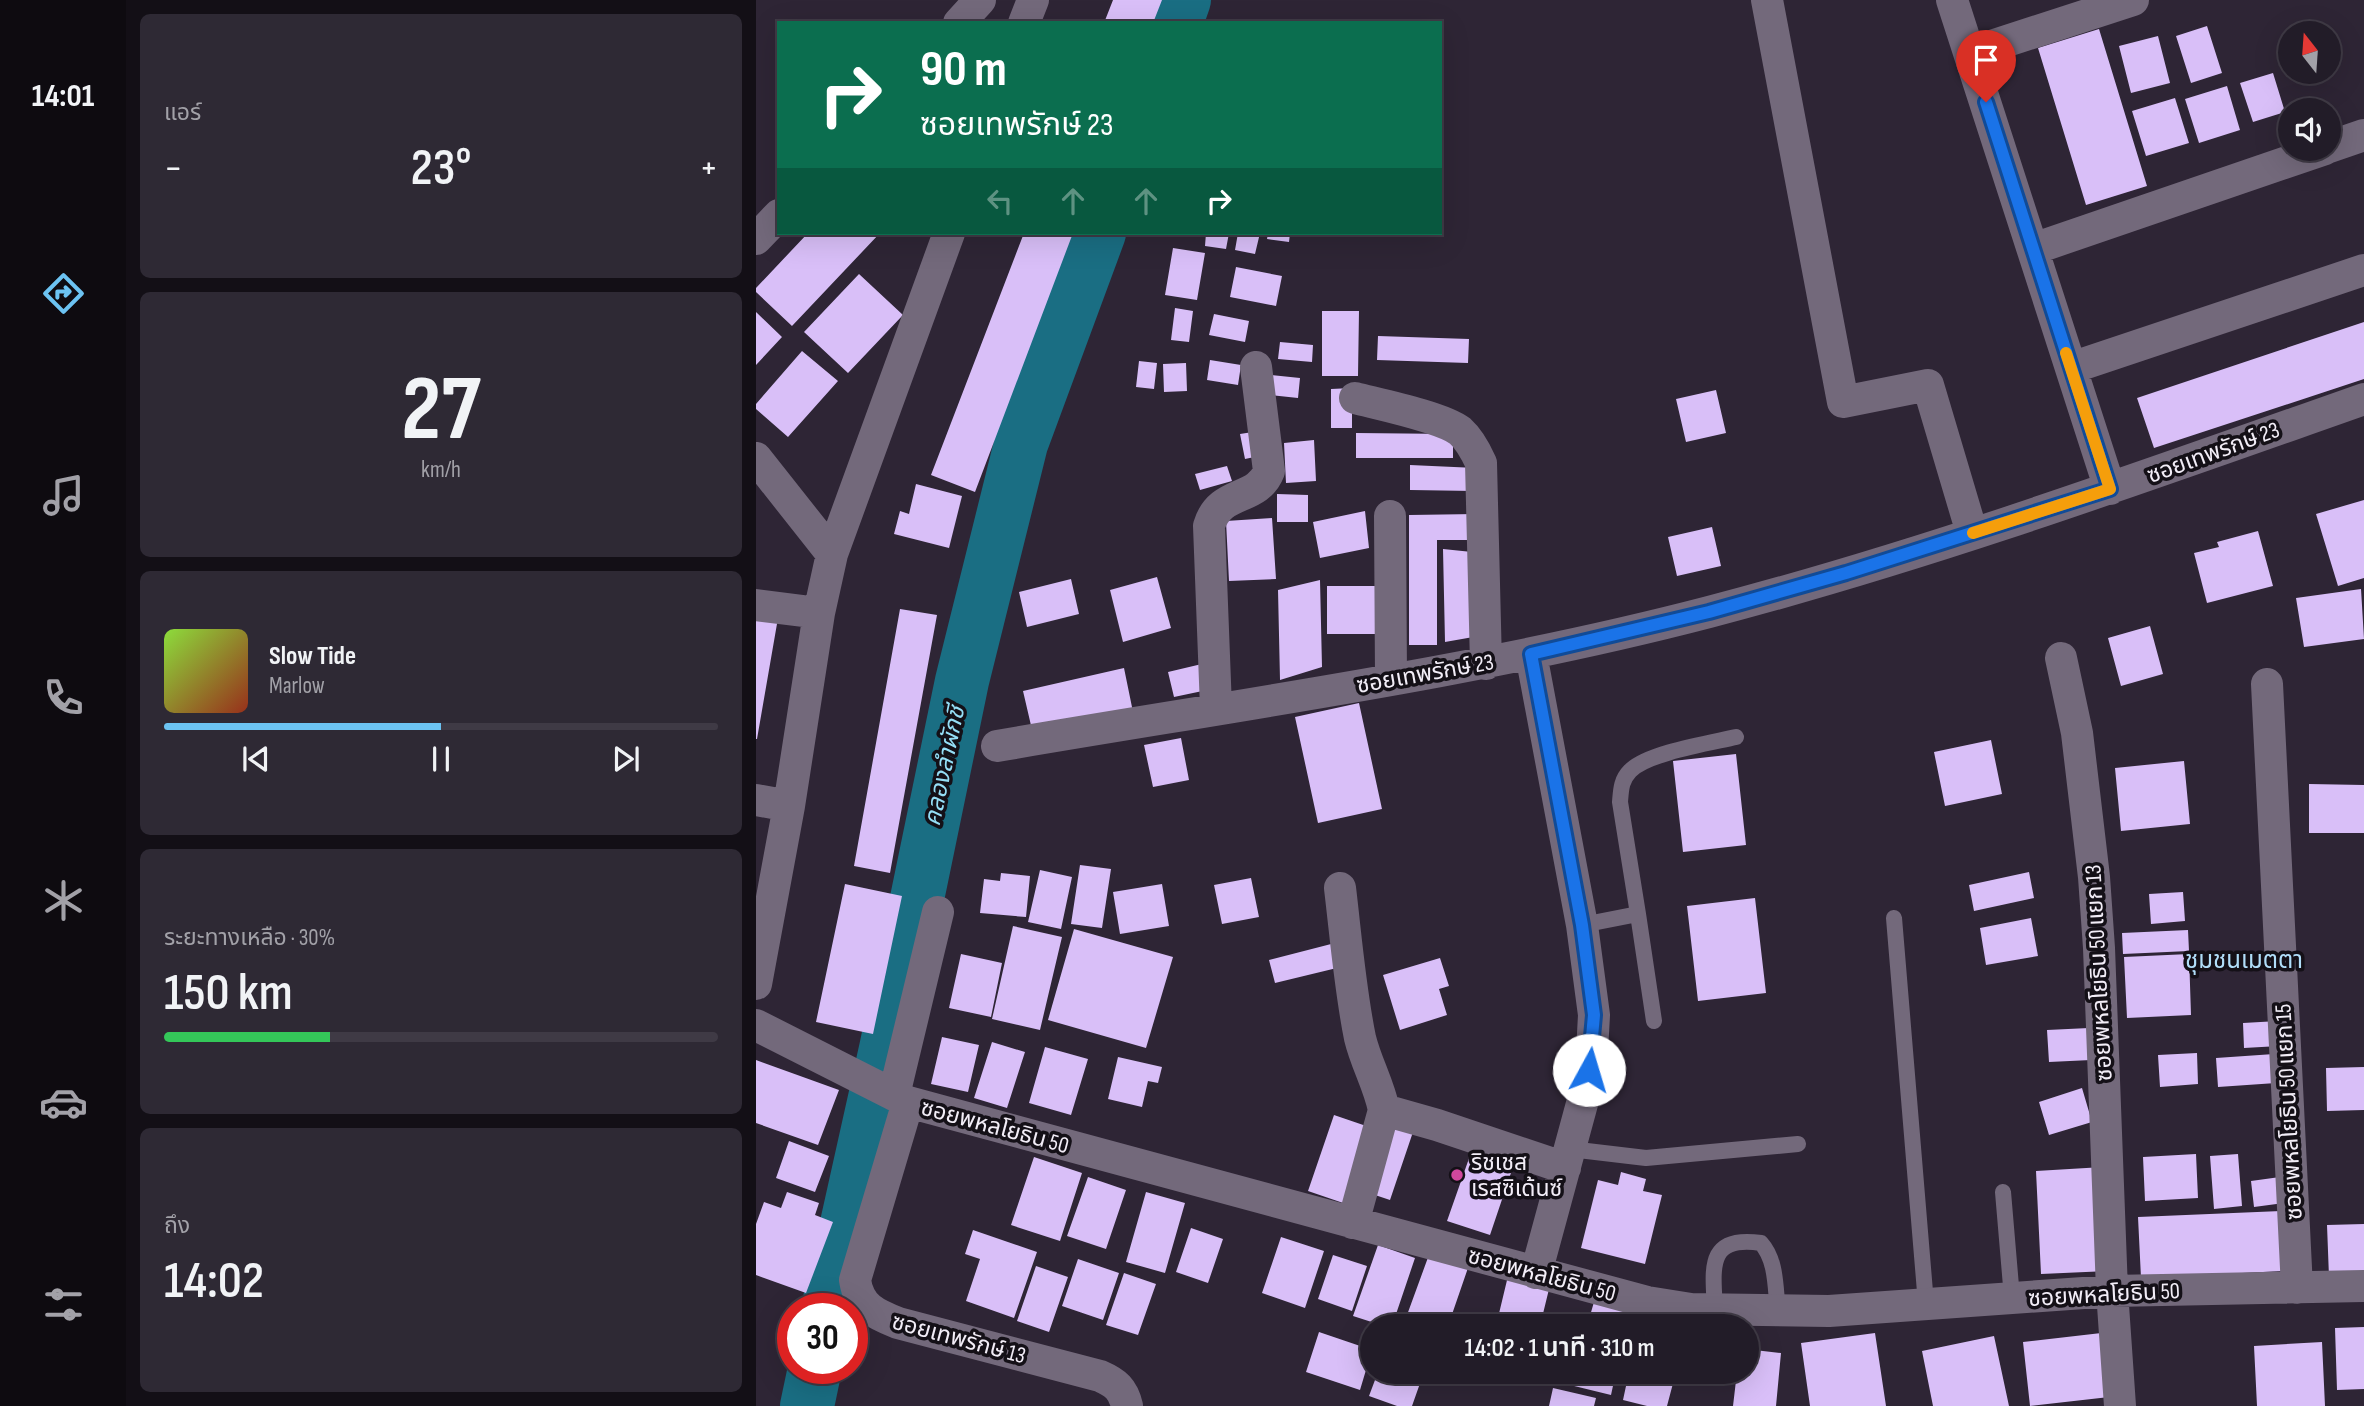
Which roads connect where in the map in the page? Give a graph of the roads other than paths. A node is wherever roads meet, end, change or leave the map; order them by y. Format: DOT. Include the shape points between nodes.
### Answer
graph roads {
  1 [pos="1033,0"];
  2 [pos="1768,0"];
  3 [pos="1952,0"];
  4 [pos="2133,0"];
  5 [pos="1025,21"];
  6 [pos="1970,53"];
  7 [pos="2364,135"];
  8 [pos="2341,143"];
  9 [pos="2289,161"];
  10 [pos="777,217"];
  11 [pos="948,235"];
  12 [pos="756,239"];
  13 [pos="2033,248"];
  14 [pos="2364,270"];
  15 [pos="1255,367"];
  16 [pos="2071,368"];
  17 [pos="1355,398"];
  18 [pos="2364,399"];
  19 [pos="756,458"];
  20 [pos="2110,489"];
  21 [pos="1390,516"];
  22 [pos="1972,533"];
  23 [pos="832,554"];
  24 [pos="756,605"];
  25 [pos="819,613"];
  26 [pos="1531,654"];
  27 [pos="2061,658"];
  28 [pos="1486,664"];
  29 [pos="1391,679"];
  30 [pos="2267,684"];
  31 [pos="1216,708"];
  32 [pos="1736,737"];
  33 [pos="998,746"];
  34 [pos="756,800"];
  35 [pos="789,806"];
  36 [pos="1340,888"];
  37 [pos="938,912"];
  38 [pos="1639,914"];
  39 [pos="1894,918"];
  40 [pos="1582,925"];
  41 [pos="756,984"];
  42 [pos="1654,1021"];
  43 [pos="756,1025"];
  44 [pos="897,1096"];
  45 [pos="1384,1110"];
  46 [pos="1798,1144"];
  47 [pos="1567,1158"];
  48 [pos="2003,1192"];
  49 [pos="1353,1223"];
  50 [pos="1536,1273"];
  51 [pos="2364,1286"];
  52 [pos="2297,1288"];
  53 [pos="2112,1291"];
  54 [pos="2012,1298"];
  55 [pos="1926,1304"];
  56 [pos="1715,1310"];
  57 [pos="1778,1311"];
  58 [pos="1127,1406"];
  59 [pos="2120,1406"];
  1 -- 5 [label="street"];
  2 -- 22 [label="street" via="1843,402 1928,385"];
  3 -- 6 [label="street"];
  4 -- 6 [label="street"];
  6 -- 13 [label="street"];
  7 -- 8 [label="street"];
  9 -- 13 [label="street"];
  10 -- 12 [label="street"];
  11 -- 23 [label="street"];
  13 -- 16 [label="street"];
  14 -- 16 [label="street"];
  15 -- 31 [label="street" via="1269,471 1256,488 1213,512 1209,526"];
  16 -- 20 [label="street"];
  17 -- 28 [label="street" via="1459,430 1481,463"];
  18 -- 20 [label="street, ซอยเทพรักษ์ 23"];
  19 -- 23 [label="street"];
  20 -- 22 [label="street, ซอยเทพรักษ์ 23"];
  21 -- 29 [label="street"];
  22 -- 26 [label="street, ซอยเทพรักษ์ 23" via="1709,612"];
  23 -- 25 [label="street"];
  24 -- 25 [label="street"];
  25 -- 35 [label="street"];
  26 -- 28 [label="street, ซอยเทพรักษ์ 23"];
  26 -- 40 [label="street"];
  27 -- 53 [label="street, ซอยพหลโยธิน 50 แยก 13" via="2077,733 2094,877"];
  28 -- 29 [label="street, ซอยเทพรักษ์ 23"];
  29 -- 31 [label="street, ซอยเทพรักษ์ 23"];
  30 -- 52 [label="street, ซอยพหลโยธิน 50 แยก 15"];
  31 -- 33 [label="street, ซอยเทพรักษ์ 23"];
  32 -- 38 [label="lane" via="1646,760 1630,770 1621,784"];
  34 -- 35 [label="street"];
  35 -- 41 [label="street"];
  36 -- 45 [label="street" via="1361,1042"];
  37 -- 44 [label="street, ซอยเทพรักษ์ 13"];
  38 -- 40 [label="lane"];
  38 -- 42 [label="lane"];
  39 -- 55 [label="lane"];
  40 -- 47 [label="street" via="1594,1015 1592,1052"];
  43 -- 44 [label="street, ซอยพหลโยธิน 50"];
  44 -- 49 [label="street, ซอยพหลโยธิน 50"];
  44 -- 58 [label="street, ซอยเทพรักษ์ 13" via="855,1280 864,1305 898,1323 1100,1376 1124,1392"];
  45 -- 47 [label="street"];
  45 -- 49 [label="street"];
  46 -- 47 [label="lane" via="1646,1158"];
  47 -- 50 [label="street"];
  48 -- 54 [label="lane"];
  49 -- 50 [label="street, ซอยพหลโยธิน 50"];
  50 -- 56 [label="street, ซอยพหลโยธิน 50" via="1647,1302"];
  51 -- 52 [label="street, ซอยพหลโยธิน 50"];
  52 -- 53 [label="street, ซอยพหลโยธิน 50"];
  53 -- 54 [label="street, ซอยพหลโยธิน 50"];
  53 -- 59 [label="street, ซอยพหลโยธิน 50 แยก 13"];
  54 -- 55 [label="street, ซอยพหลโยธิน 50"];
  55 -- 57 [label="street, ซอยพหลโยธิน 50"];
  56 -- 57 [label="street, ซอยพหลโยธิน 50"];
  56 -- 57 [label="lane" via="1713,1264 1717,1254 1726,1244 1744,1240 1761,1242 1768,1251"];
}
